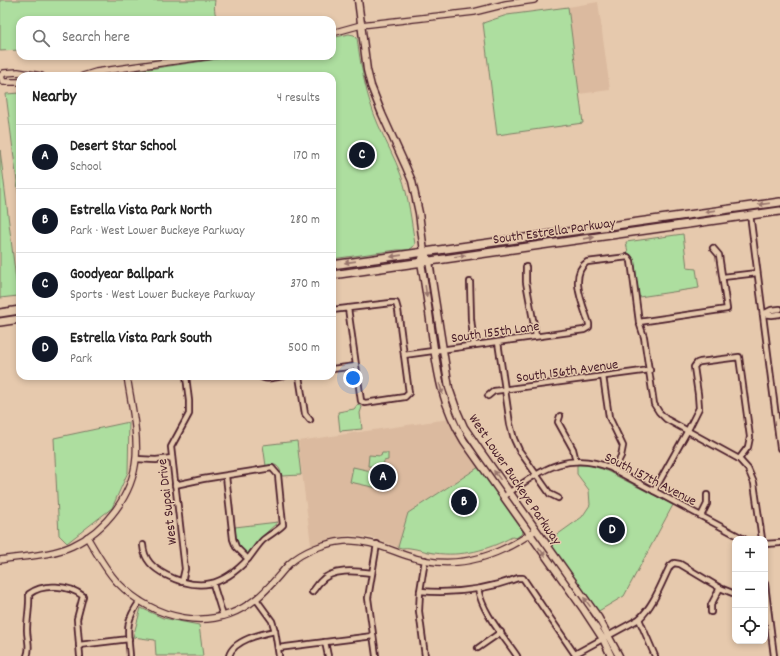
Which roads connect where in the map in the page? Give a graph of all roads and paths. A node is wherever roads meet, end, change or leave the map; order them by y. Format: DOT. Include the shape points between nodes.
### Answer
graph roads {
  1 [pos="358,0"];
  2 [pos="534,0"];
  3 [pos="361,25"];
  4 [pos="336,32"];
  5 [pos="182,60"];
  6 [pos="16,72"];
  7 [pos="96,72"];
  8 [pos="16,82"];
  9 [pos="780,202"];
  10 [pos="749,206"];
  11 [pos="780,211"];
  12 [pos="750,214"];
  13 [pos="712,248"];
  14 [pos="424,252"];
  15 [pos="425,261"];
  16 [pos="336,264"];
  17 [pos="526,267"];
  18 [pos="757,273"];
  19 [pos="336,274"];
  20 [pos="723,278"];
  21 [pos="470,282"];
  22 [pos="348,308"];
  23 [pos="780,309"];
  24 [pos="336,310"];
  25 [pos="16,311"];
  26 [pos="0,313"];
  27 [pos="762,314"];
  28 [pos="780,314"];
  29 [pos="16,320"];
  30 [pos="0,322"];
  31 [pos="639,322"];
  32 [pos="536,336"];
  33 [pos="498,342"];
  34 [pos="474,345"];
  35 [pos="442,350"];
  36 [pos="435,351"];
  37 [pos="404,355"];
  38 [pos="356,366"];
  39 [pos="336,368"];
  40 [pos="650,370"];
  41 [pos="604,376"];
  42 [pos="129,380"];
  43 [pos="186,380"];
  44 [pos="299,380"];
  45 [pos="505,389"];
  46 [pos="488,396"];
  47 [pos="560,416"];
  48 [pos="310,420"];
  49 [pos="688,430"];
  50 [pos="780,448"];
  51 [pos="172,458"];
  52 [pos="136,459"];
  53 [pos="739,459"];
  54 [pos="576,461"];
  55 [pos="614,470"];
  56 [pos="537,475"];
  57 [pos="226,476"];
  58 [pos="175,485"];
  59 [pos="654,491"];
  60 [pos="510,493"];
  61 [pos="707,496"];
  62 [pos="504,497"];
  63 [pos="558,498"];
  64 [pos="701,516"];
  65 [pos="536,530"];
  66 [pos="530,534"];
  67 [pos="738,536"];
  68 [pos="762,536"];
  69 [pos="86,537"];
  70 [pos="780,543"];
  71 [pos="377,544"];
  72 [pos="768,544"];
  73 [pos="143,545"];
  74 [pos="248,559"];
  75 [pos="0,560"];
  76 [pos="425,560"];
  77 [pos="372,573"];
  78 [pos="182,582"];
  79 [pos="213,584"];
  80 [pos="720,588"];
  81 [pos="478,589"];
  82 [pos="420,591"];
  83 [pos="312,592"];
  84 [pos="732,593"];
  85 [pos="256,599"];
  86 [pos="140,601"];
  87 [pos="767,608"];
  88 [pos="711,612"];
  89 [pos="223,616"];
  90 [pos="639,619"];
  91 [pos="276,631"];
  92 [pos="500,632"];
  93 [pos="609,635"];
  94 [pos="373,636"];
  95 [pos="603,638"];
  96 [pos="129,639"];
  97 [pos="326,642"];
  98 [pos="79,645"];
  99 [pos="278,648"];
  100 [pos="478,648"];
  101 [pos="230,653"];
  102 [pos="576,655"];
  103 [pos="27,656"];
  104 [pos="80,656"];
  105 [pos="130,656"];
  106 [pos="279,656"];
  107 [pos="328,656"];
  108 [pos="376,656"];
  109 [pos="425,656"];
  110 [pos="517,656"];
  111 [pos="611,656"];
  112 [pos="619,656"];
  113 [pos="655,656"];
  114 [pos="774,656"];
  1 -- 3 [label="main road, West Lower Buckeye Parkway"];
  2 -- 3 [label="street" via="472,12"];
  3 -- 4 [label="street"];
  3 -- 14 [label="main road, West Lower Buckeye Parkway" via="371,86 412,181"];
  5 -- 7 [label="street"];
  6 -- 8 [label="street" via="4,73 1,76 3,82"];
  9 -- 10 [label="main road, South Estrella Parkway, one-way"];
  10 -- 12 [label="main road"];
  10 -- 14 [label="main road, South Estrella Parkway, one-way"];
  11 -- 12 [label="main road, South Estrella Parkway"];
  15 -- 12 [label="main road, South Estrella Parkway, one-way"];
  12 -- 18 [label="street"];
  13 -- 20 [label="street" via="719,255"];
  14 -- 15 [label="main road, West Lower Buckeye Parkway"];
  14 -- 16 [label="main road, South Estrella Parkway, one-way"];
  15 -- 19 [label="main road, South Estrella Parkway"];
  15 -- 35 [label="main road, West Lower Buckeye Parkway"];
  15 -- 36 [label="main road, West Lower Buckeye Parkway, one-way"];
  17 -- 32 [label="street" via="527,292"];
  18 -- 20 [label="street"];
  18 -- 27 [label="street"];
  20 -- 31 [label="street" via="727,309"];
  21 -- 34 [label="street"];
  22 -- 24 [label="street"];
  22 -- 37 [label="street" via="396,303"];
  22 -- 38 [label="street"];
  23 -- 27 [label="street"];
  25 -- 26 [label="main road"];
  27 -- 28 [label="street"];
  27 -- 50 [label="street"];
  29 -- 30 [label="main road"];
  31 -- 32 [label="street, South 155th Lane" via="631,261 628,257 587,262 579,274 578,285 589,327 584,330"];
  31 -- 40 [label="street"];
  32 -- 33 [label="street, South 155th Lane"];
  33 -- 34 [label="street, South 155th Lane"];
  33 -- 45 [label="street"];
  34 -- 35 [label="street, South 155th Lane"];
  35 -- 36 [label="street, South 155th Lane"];
  60 -- 35 [label="main road, West Lower Buckeye Parkway, one-way" via="464,427 449,388"];
  36 -- 37 [label="street, South 155th Lane"];
  36 -- 62 [label="main road, West Lower Buckeye Parkway, one-way" via="440,384 450,415 464,441"];
  37 -- 38 [label="street" via="409,393 405,397 365,403 361,401"];
  38 -- 39 [label="street"];
  40 -- 41 [label="street, South 156th Avenue"];
  40 -- 49 [label="street" via="654,404 659,412 666,419"];
  41 -- 45 [label="street, South 156th Avenue"];
  41 -- 55 [label="street" via="609,417 623,446"];
  42 -- 52 [label="street" via="136,430"];
  43 -- 51 [label="street, West Supai Drive" via="189,414 171,447"];
  44 -- 48 [label="street" via="305,414"];
  45 -- 46 [label="street, South 156th Avenue" via="494,391"];
  45 -- 56 [label="street" via="514,440"];
  47 -- 54 [label="street" via="558,422 573,449"];
  49 -- 53 [label="street"];
  49 -- 53 [label="street" via="699,408 694,367 696,363 739,357 750,437 748,447"];
  49 -- 59 [label="street"];
  51 -- 52 [label="street"];
  51 -- 58 [label="street, West Supai Drive"];
  52 -- 69 [label="street" via="128,488 118,506 104,523"];
  53 -- 68 [label="street" via="748,469 754,483"];
  54 -- 55 [label="street, South 157th Avenue" via="596,463"];
  54 -- 56 [label="street, South 157th Avenue" via="556,465"];
  55 -- 59 [label="street, South 157th Avenue"];
  56 -- 60 [label="street, South 157th Avenue"];
  56 -- 63 [label="street" via="550,494"];
  57 -- 58 [label="street"];
  57 -- 74 [label="street" via="233,538 236,548"];
  57 -- 74 [label="street" via="272,468 278,475 283,525 263,540"];
  58 -- 78 [label="street, West Supai Drive" via="185,569"];
  59 -- 64 [label="street, South 157th Avenue"];
  60 -- 62 [label="street, South 157th Avenue"];
  60 -- 65 [label="main road, West Lower Buckeye Parkway"];
  61 -- 64 [label="street" via="707,504"];
  62 -- 66 [label="main road, West Lower Buckeye Parkway"];
  64 -- 67 [label="street, South 157th Avenue"];
  65 -- 66 [label="street"];
  93 -- 65 [label="main road, West Lower Buckeye Parkway, one-way"];
  66 -- 76 [label="street" via="508,547 480,558 450,562"];
  66 -- 95 [label="main road, West Lower Buckeye Parkway, one-way"];
  69 -- 75 [label="street" via="72,546 48,553"];
  69 -- 86 [label="street" via="117,581"];
  70 -- 72 [label="street"];
  71 -- 76 [label="street"];
  71 -- 77 [label="street"];
  71 -- 85 [label="street" via="344,541 312,550 290,564 273,585"];
  73 -- 78 [label="street" via="148,562 163,574"];
  74 -- 79 [label="street" via="232,575"];
  76 -- 82 [label="street"];
  77 -- 83 [label="street" via="354,571 331,575 321,581"];
  77 -- 94 [label="street" via="368,598"];
  78 -- 79 [label="street"];
  79 -- 89 [label="street"];
  80 -- 84 [label="street"];
  80 -- 88 [label="street" via="711,605"];
  80 -- 90 [label="street" via="674,563"];
  81 -- 82 [label="street" via="452,592"];
  81 -- 92 [label="street" via="485,610"];
  81 -- 102 [label="street" via="523,578"];
  82 -- 109 [label="street" via="419,611"];
  85 -- 89 [label="street" via="243,608"];
  85 -- 91 [label="street"];
  86 -- 89 [label="street" via="171,616 207,620"];
  86 -- 96 [label="street" via="129,619"];
  87 -- 114 [label="street"];
  90 -- 93 [label="street"];
  90 -- 113 [label="street"];
  91 -- 99 [label="street"];
  91 -- 101 [label="street" via="257,634 236,645"];
  92 -- 100 [label="street"];
  92 -- 110 [label="street"];
  93 -- 95 [label="street"];
  93 -- 112 [label="main road, West Lower Buckeye Parkway"];
  94 -- 97 [label="street"];
  94 -- 108 [label="street"];
  95 -- 102 [label="street"];
  95 -- 111 [label="main road, West Lower Buckeye Parkway"];
  96 -- 98 [label="street"];
  96 -- 105 [label="street"];
  97 -- 99 [label="street"];
  97 -- 107 [label="street"];
  98 -- 103 [label="street" via="77,619 83,596 59,587 36,589 29,594"];
  98 -- 104 [label="street"];
  99 -- 106 [label="street"];
}
